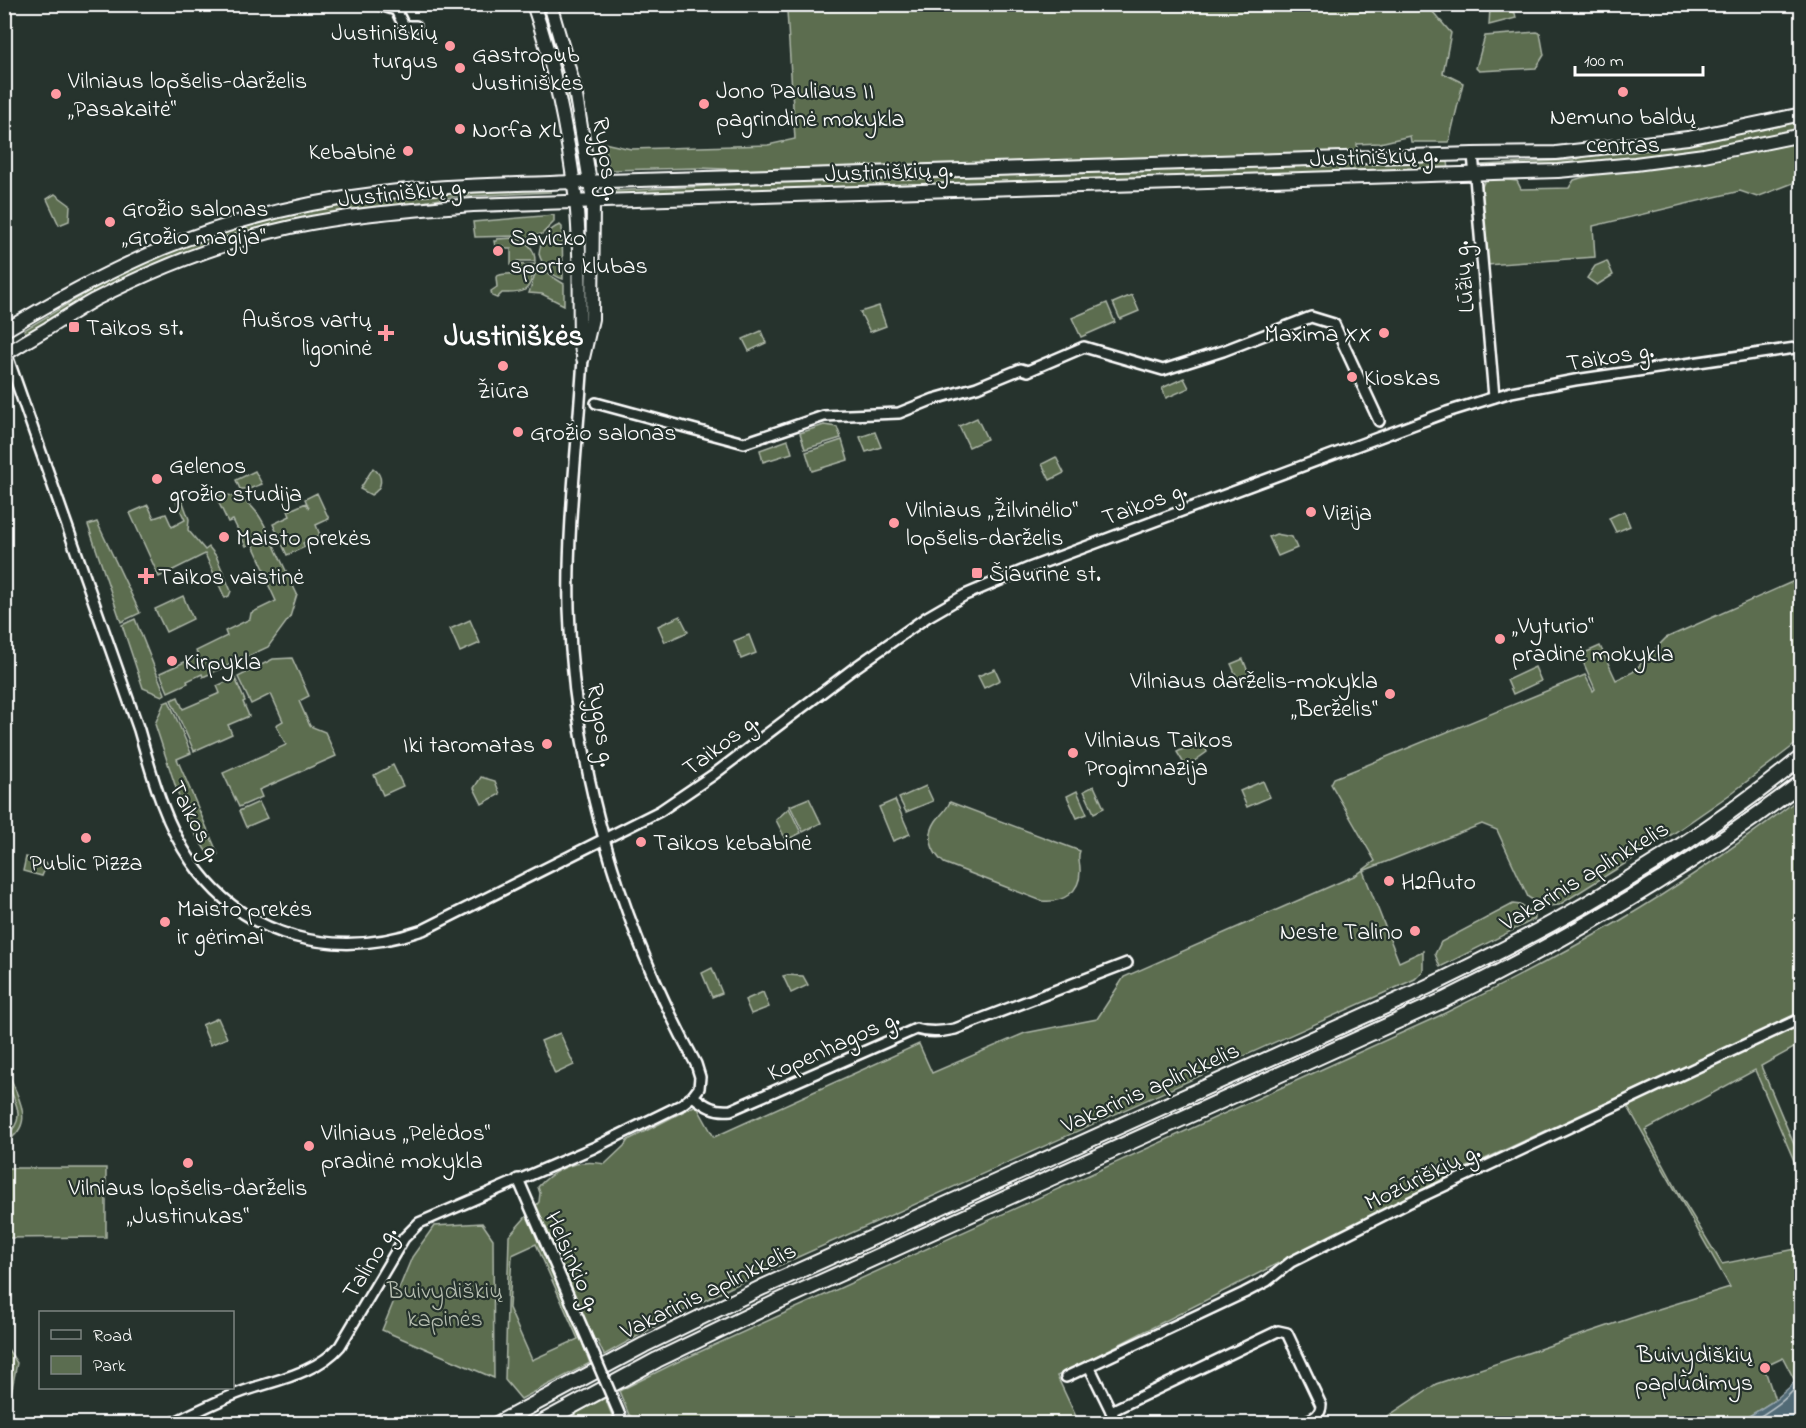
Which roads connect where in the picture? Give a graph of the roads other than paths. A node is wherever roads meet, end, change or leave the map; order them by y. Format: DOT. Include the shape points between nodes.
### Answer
graph roads {
  1 [pos="376,4"];
  2 [pos="533,4"];
  3 [pos="550,4"];
  4 [pos="416,26"];
  5 [pos="1802,114"];
  6 [pos="1802,135"];
  7 [pos="1473,154"];
  8 [pos="1473,174"];
  9 [pos="591,182"];
  10 [pos="573,183"];
  11 [pos="576,201"];
  12 [pos="593,201"];
  13 [pos="4,331"];
  14 [pos="1802,347"];
  15 [pos="5,352"];
  16 [pos="584,358"];
  17 [pos="1494,397"];
  18 [pos="596,403"];
  19 [pos="1379,421"];
  20 [pos="1802,757"];
  21 [pos="1802,782"];
  22 [pos="603,839"];
  23 [pos="1127,963"];
  24 [pos="1802,1018"];
  25 [pos="693,1096"];
  26 [pos="518,1179"];
  27 [pos="1089,1366"];
  28 [pos="1066,1377"];
  29 [pos="1111,1411"];
  30 [pos="622,1421"];
  31 [pos="171,1424"];
  32 [pos="497,1424"];
  33 [pos="539,1424"];
  34 [pos="1117,1424"];
  35 [pos="1300,1424"];
  1 -- 4 [label="street" via="396,10 404,26"];
  2 -- 10 [label="main road, Rygos g." via="558,96"];
  3 -- 9 [label="main road, Rygos g." via="575,90"];
  5 -- 7 [label="main road, Justiniškių g." via="1676,140 1556,153"];
  6 -- 8 [label="main road, Justiniškių g." via="1635,164"];
  7 -- 8 [label="street, Lūžių g."];
  7 -- 9 [label="main road, Justiniškių g."];
  8 -- 12 [label="main road, Justiniškių g."];
  8 -- 17 [label="street, Lūžių g."];
  9 -- 10 [label="main road, Justiniškių g."];
  9 -- 12 [label="main road, Rygos g."];
  10 -- 11 [label="main road, Rygos g."];
  10 -- 13 [label="main road, Justiniškių g." via="380,193 254,218 145,256 58,298"];
  11 -- 12 [label="main road, Justiniškių g."];
  11 -- 15 [label="main road, Justiniškių g." via="353,216 255,236 138,279"];
  11 -- 16 [label="main road, Rygos g." via="580,339"];
  12 -- 16 [label="main road, Rygos g." via="592,319"];
  14 -- 17 [label="street, Taikos g." via="1575,380"];
  15 -- 22 [label="street, Taikos g." via="102,621 161,802 190,861 222,897 255,920 294,937 344,944 380,942 423,930 462,912"];
  16 -- 22 [label="street, Rygos g." via="570,527 570,625 578,717"];
  17 -- 22 [label="street, Taikos g." via="1077,549 965,595 891,641 674,803"];
  18 -- 19 [label="street" via="744,443 824,416 899,413 1021,369 1028,371 1084,347 1163,370 1311,317 1334,324"];
  20 -- 32 [label="highway, Vakarinis aplinkkelis" via="1653,863 1484,960 763,1287"];
  21 -- 33 [label="highway, Vakarinis aplinkkelis" via="1611,912 1493,976 777,1302 657,1360"];
  22 -- 25 [label="street, Rygos g." via="648,964 696,1064 699,1088"];
  23 -- 25 [label="street, Kopenhagos g." via="955,1029 916,1029 731,1110 710,1108"];
  24 -- 27 [label="street, Mozūriškių g." via="1408,1203 1291,1262 1252,1289"];
  25 -- 26 [label="street, Talino g." via="617,1137"];
  26 -- 30 [label="street, Helsinkio g., bridge"];
  26 -- 31 [label="street, Talino g." via="428,1218 411,1230 340,1346 328,1358"];
  27 -- 28 [label="street, Mozūriškių g."];
  27 -- 29 [label="street"];
  29 -- 34 [label="street"];
  29 -- 35 [label="street" via="1282,1331 1287,1333 1321,1405 1317,1416"];
}
